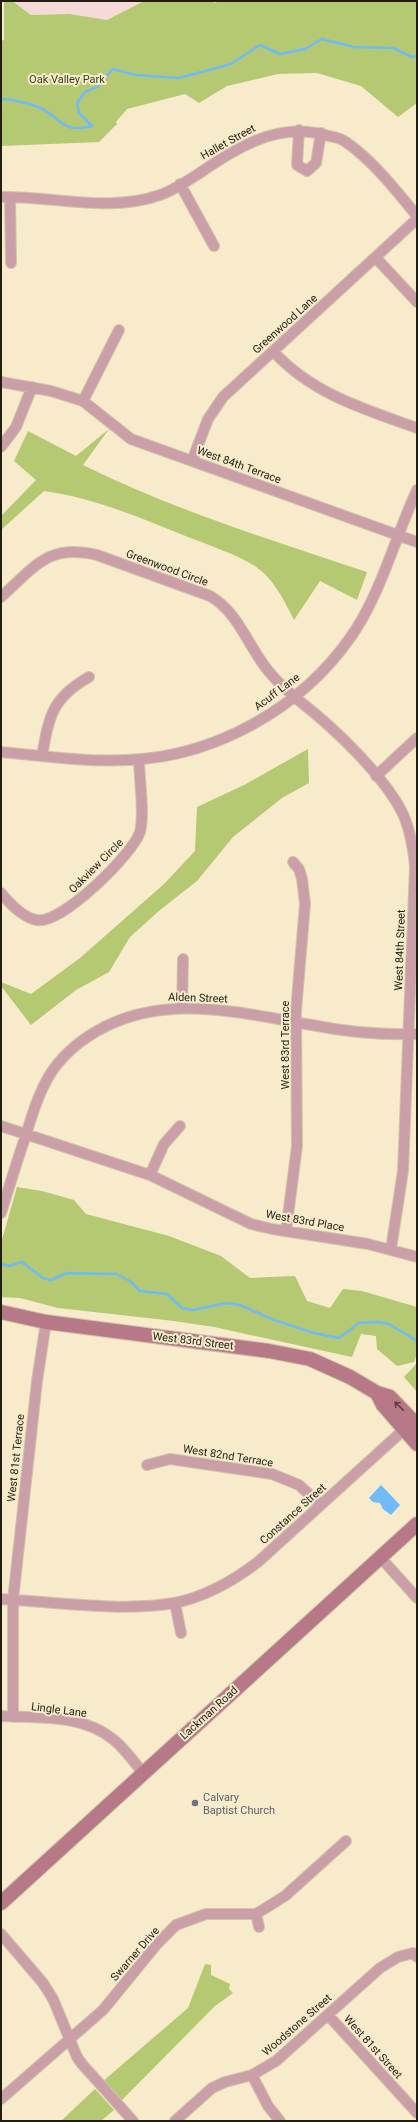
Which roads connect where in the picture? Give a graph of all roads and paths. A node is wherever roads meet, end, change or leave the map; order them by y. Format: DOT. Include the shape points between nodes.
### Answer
graph roads {
  1 [pos="299,130"];
  2 [pos="321,133"];
  3 [pos="180,184"];
  4 [pos="6,197"];
  5 [pos="417,216"];
  6 [pos="417,219"];
  7 [pos="214,246"];
  8 [pos="376,258"];
  9 [pos="11,263"];
  10 [pos="417,302"];
  11 [pos="119,330"];
  12 [pos="272,351"];
  13 [pos="1,382"];
  14 [pos="32,387"];
  15 [pos="83,401"];
  16 [pos="417,428"];
  17 [pos="1,447"];
  18 [pos="192,461"];
  19 [pos="417,490"];
  20 [pos="397,535"];
  21 [pos="417,542"];
  22 [pos="1,597"];
  23 [pos="89,677"];
  24 [pos="294,696"];
  25 [pos="417,738"];
  26 [pos="1,752"];
  27 [pos="42,756"];
  28 [pos="139,759"];
  29 [pos="376,776"];
  30 [pos="293,862"];
  31 [pos="1,893"];
  32 [pos="182,959"];
  33 [pos="182,1008"];
  34 [pos="296,1022"];
  35 [pos="413,1034"];
  36 [pos="1,1126"];
  37 [pos="180,1126"];
  38 [pos="26,1135"];
  39 [pos="150,1175"];
  40 [pos="1,1213"];
  41 [pos="286,1232"];
  42 [pos="392,1249"];
  43 [pos="417,1257"];
  44 [pos="1,1312"];
  45 [pos="46,1322"];
  46 [pos="411,1425"];
  47 [pos="417,1444"];
  48 [pos="147,1465"];
  49 [pos="321,1505"];
  50 [pos="417,1524"];
  51 [pos="381,1558"];
  52 [pos="417,1598"];
  53 [pos="1,1599"];
  54 [pos="13,1600"];
  55 [pos="175,1603"];
  56 [pos="181,1633"];
  57 [pos="1,1716"];
  58 [pos="13,1717"];
  59 [pos="143,1773"];
  60 [pos="346,1841"];
  61 [pos="1,1903"];
  62 [pos="256,1914"];
  63 [pos="259,1927"];
  64 [pos="1,1934"];
  65 [pos="415,1955"];
  66 [pos="328,2015"];
  67 [pos="70,2039"];
  68 [pos="252,2076"];
  69 [pos="1,2099"];
  70 [pos="417,2113"];
  71 [pos="133,2121"];
  72 [pos="174,2121"];
  73 [pos="280,2121"];
  1 -- 2 [label="street, Hallet Street"];
  1 -- 2 [label="street" via="297,165 306,171 316,163"];
  1 -- 3 [label="street, Hallet Street" via="282,131 255,140"];
  2 -- 5 [label="street, Hallet Street" via="344,140 367,159"];
  3 -- 4 [label="street, Hallet Street" via="162,194 133,202 108,204"];
  3 -- 7 [label="street"];
  4 -- 9 [label="street, Hallet Street"];
  6 -- 8 [label="street, Greenwood Lane"];
  8 -- 10 [label="street"];
  8 -- 12 [label="street, Greenwood Lane"];
  11 -- 15 [label="street"];
  12 -- 16 [label="street" via="302,378 333,397"];
  12 -- 18 [label="street, Greenwood Lane" via="218,403 208,419"];
  13 -- 14 [label="street, West 84th Terrace"];
  14 -- 15 [label="street, West 84th Terrace"];
  14 -- 17 [label="street" via="16,427"];
  15 -- 18 [label="street, West 84th Terrace" via="131,439"];
  18 -- 20 [label="street, West 84th Terrace"];
  19 -- 20 [label="street, Acuff Lane"];
  20 -- 21 [label="street, West 84th Terrace"];
  20 -- 24 [label="street, Acuff Lane" via="368,608 350,638 329,663"];
  22 -- 24 [label="street, Greenwood Circle" via="45,559 63,551 78,551 97,556 215,599 225,606 270,674"];
  23 -- 27 [label="street" via="71,687 58,702 48,723"];
  24 -- 28 [label="street, Acuff Lane" via="248,728 217,742 178,754"];
  24 -- 29 [label="street, West 84th Street" via="339,736"];
  25 -- 29 [label="street"];
  26 -- 27 [label="street, Acuff Lane"];
  27 -- 28 [label="street, Acuff Lane" via="98,760"];
  28 -- 31 [label="street, Oakview Circle" via="140,831 135,844 122,860 70,908 38,925"];
  29 -- 35 [label="street, West 84th Street" via="391,793 401,811 413,848"];
  30 -- 34 [label="street, West 83rd Terrace" via="302,879 305,898"];
  32 -- 33 [label="street"];
  33 -- 34 [label="street, Alden Street" via="252,1014"];
  33 -- 38 [label="street, Alden Street" via="152,1010 130,1016 109,1024 71,1050 56,1066 39,1094"];
  34 -- 35 [label="street, Alden Street" via="349,1031"];
  34 -- 41 [label="street, West 83rd Terrace" via="296,1146"];
  35 -- 42 [label="street, West 84th Street" via="404,1171"];
  36 -- 38 [label="street, West 83rd Place"];
  37 -- 39 [label="street" via="164,1144"];
  38 -- 39 [label="street, West 83rd Place"];
  38 -- 40 [label="street, Alden Street"];
  39 -- 41 [label="street, West 83rd Place" via="251,1224"];
  41 -- 42 [label="street, West 83rd Place"];
  42 -- 43 [label="street, West 83rd Place"];
  44 -- 45 [label="main road, West 83rd Street"];
  45 -- 46 [label="main road, West 83rd Street" via="287,1353 327,1365 377,1393 390,1397"];
  45 -- 54 [label="street, West 81st Terrace"];
  46 -- 47 [label="main road, West 83rd Street"];
  46 -- 49 [label="street, Constance Street"];
  48 -- 49 [label="street, West 82nd Terrace" via="170,1459 272,1474 299,1485"];
  49 -- 55 [label="street, Constance Street" via="237,1578 206,1593"];
  50 -- 51 [label="main road, Lackman Road"];
  51 -- 52 [label="street"];
  51 -- 59 [label="main road, Lackman Road"];
  53 -- 54 [label="street, Constance Street"];
  54 -- 55 [label="street, Constance Street" via="122,1606"];
  54 -- 58 [label="street, West 81st Terrace"];
  55 -- 56 [label="street"];
  57 -- 58 [label="street, Lingle Lane"];
  58 -- 59 [label="street, Lingle Lane" via="75,1722 94,1727 114,1740"];
  59 -- 61 [label="main road, Lackman Road"];
  60 -- 62 [label="street" via="285,1896"];
  62 -- 63 [label="street"];
  62 -- 67 [label="street, Swarner Drive" via="206,1914 176,1925 157,1944 103,2010"];
  64 -- 67 [label="street" via="43,1983 53,1999"];
  65 -- 66 [label="street, Woodstone Street" via="398,1957 380,1968"];
  66 -- 68 [label="street, Woodstone Street" via="276,2061"];
  66 -- 70 [label="street, West 81st Street"];
  67 -- 69 [label="street, Swarner Drive"];
  67 -- 71 [label="street" via="82,2064"];
  68 -- 72 [label="street, Woodstone Street" via="225,2082 212,2088"];
  68 -- 73 [label="street" via="268,2106"];
}
